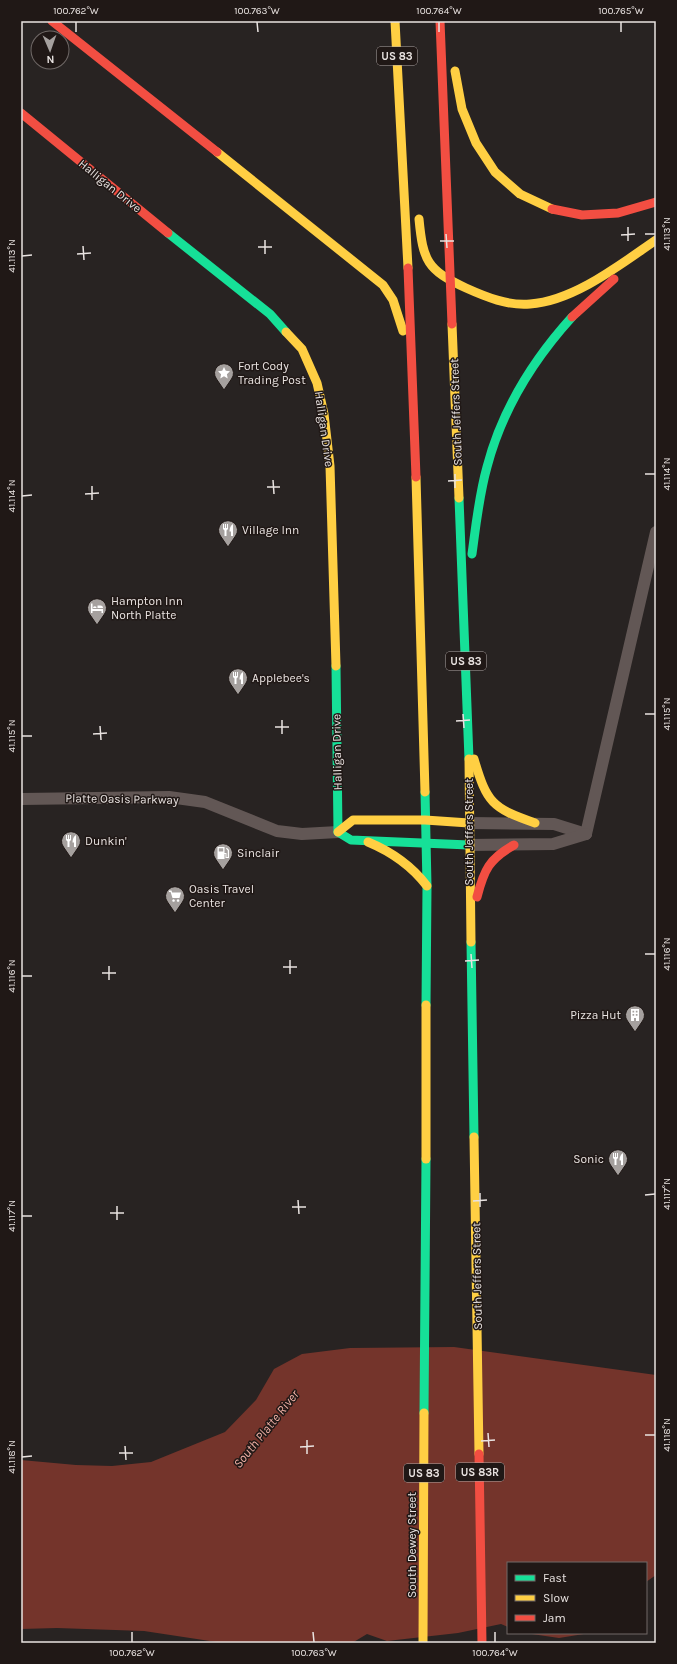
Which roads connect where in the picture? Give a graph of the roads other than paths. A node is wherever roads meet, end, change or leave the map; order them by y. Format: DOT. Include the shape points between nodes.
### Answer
graph roads {
  1 [pos="52,21"];
  2 [pos="395,21"];
  3 [pos="440,21"];
  4 [pos="448,21"];
  5 [pos="450,37"];
  6 [pos="454,59"];
  7 [pos="400,90"];
  8 [pos="21,112"];
  9 [pos="410,125"];
  10 [pos="656,202"];
  11 [pos="418,207"];
  12 [pos="656,240"];
  13 [pos="656,250"];
  14 [pos="451,282"];
  15 [pos="414,383"];
  16 [pos="656,532"];
  17 [pos="464,613"];
  18 [pos="469,742"];
  19 [pos="21,798"];
  20 [pos="425,820"];
  21 [pos="469,823"];
  22 [pos="535,823"];
  23 [pos="338,832"];
  24 [pos="586,834"];
  25 [pos="368,842"];
  26 [pos="426,842"];
  27 [pos="469,845"];
  28 [pos="514,845"];
  29 [pos="427,886"];
  30 [pos="470,926"];
  31 [pos="478,1301"];
  32 [pos="423,1643"];
  33 [pos="482,1643"];
  1 -- 15 [label="main road" via="383,285 398,310"];
  2 -- 7 [label="main road, US 83"];
  3 -- 14 [label="main road, South Jeffers Street / US 83"];
  4 -- 5 [label="main road"];
  6 -- 10 [label="main road" via="456,94 468,130 481,155 500,178 518,193 551,210 592,216 616,214"];
  7 -- 9 [label="main road"];
  7 -- 15 [label="main road, US 83"];
  8 -- 23 [label="main road, Halligan Drive" via="270,314 302,349 317,383 324,414 330,466 335,601"];
  11 -- 14 [label="main road" via="421,244 425,258 437,274"];
  12 -- 14 [label="main road" via="590,282 568,294 541,303 504,302"];
  13 -- 17 [label="main road" via="612,281 570,319 539,356 521,384 496,438 488,464 478,505"];
  14 -- 17 [label="main road, South Jeffers Street / US 83"];
  15 -- 20 [label="main road, US 83"];
  16 -- 24 [label="street"];
  17 -- 18 [label="main road, South Jeffers Street / US 83"];
  18 -- 21 [label="main road, South Jeffers Street / US 83"];
  18 -- 22 [label="main road" via="479,776 496,804 506,812"];
  19 -- 23 [label="street, Platte Oasis Parkway" via="169,797 205,802 277,831 302,834"];
  20 -- 21 [label="main road"];
  20 -- 23 [label="main road" via="352,820"];
  20 -- 26 [label="main road, US 83"];
  21 -- 22 [label="street"];
  21 -- 27 [label="main road, South Jeffers Street / US 83"];
  22 -- 24 [label="street" via="554,824"];
  23 -- 25 [label="main road" via="351,840"];
  24 -- 28 [label="street" via="553,844"];
  25 -- 26 [label="main road"];
  25 -- 29 [label="main road" via="391,851 408,863"];
  26 -- 27 [label="main road"];
  26 -- 29 [label="main road, US 83"];
  27 -- 28 [label="street"];
  27 -- 30 [label="main road, South Jeffers Street / US 83"];
  28 -- 30 [label="main road" via="492,859 483,870"];
  29 -- 32 [label="main road, South Dewey Street / US 83"];
  30 -- 31 [label="main road, South Jeffers Street / US 83"];
  31 -- 33 [label="main road, South Jeffers Street / US 83R"];
}
